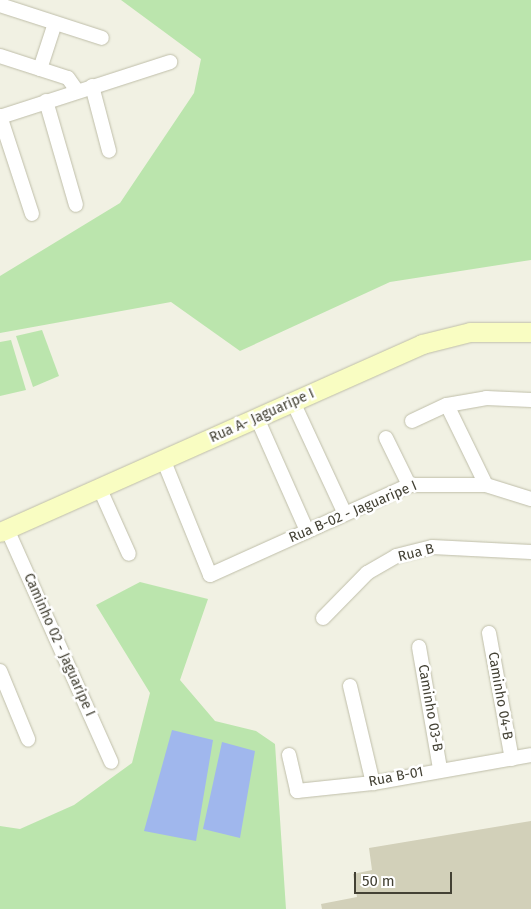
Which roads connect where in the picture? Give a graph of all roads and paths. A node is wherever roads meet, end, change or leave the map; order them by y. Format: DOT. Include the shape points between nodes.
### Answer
graph roads {
  1 [pos="0,5"];
  2 [pos="55,23"];
  3 [pos="102,38"];
  4 [pos="0,56"];
  5 [pos="170,62"];
  6 [pos="40,69"];
  7 [pos="92,86"];
  8 [pos="77,91"];
  9 [pos="46,101"];
  10 [pos="2,114"];
  11 [pos="109,151"];
  12 [pos="76,205"];
  13 [pos="32,214"];
  14 [pos="531,332"];
  15 [pos="531,400"];
  16 [pos="293,402"];
  17 [pos="447,405"];
  18 [pos="257,418"];
  19 [pos="412,421"];
  20 [pos="386,438"];
  21 [pos="163,459"];
  22 [pos="486,484"];
  23 [pos="409,485"];
  24 [pos="99,487"];
  25 [pos="529,494"];
  26 [pos="345,514"];
  27 [pos="4,530"];
  28 [pos="307,531"];
  29 [pos="531,552"];
  30 [pos="129,554"];
  31 [pos="324,618"];
  32 [pos="489,633"];
  33 [pos="419,647"];
  34 [pos="0,671"];
  35 [pos="350,686"];
  36 [pos="28,739"];
  37 [pos="289,755"];
  38 [pos="531,755"];
  39 [pos="512,759"];
  40 [pos="111,762"];
  41 [pos="440,769"];
  42 [pos="373,783"];
  1 -- 2 [label="street"];
  2 -- 3 [label="street"];
  2 -- 6 [label="street"];
  4 -- 6 [label="street"];
  5 -- 7 [label="street"];
  6 -- 8 [label="street" via="72,80"];
  7 -- 8 [label="street"];
  7 -- 11 [label="street"];
  8 -- 9 [label="street"];
  9 -- 10 [label="street"];
  9 -- 12 [label="street"];
  10 -- 13 [label="street"];
  14 -- 16 [label="main road, Rua A- Jaguaripe I" via="470,332 437,340"];
  15 -- 17 [label="street" via="486,398"];
  16 -- 18 [label="main road, Rua A- Jaguaripe I"];
  16 -- 26 [label="street"];
  17 -- 19 [label="street"];
  17 -- 22 [label="street"];
  18 -- 21 [label="main road, Rua A- Jaguaripe I"];
  18 -- 28 [label="street"];
  20 -- 23 [label="street"];
  21 -- 24 [label="main road, Rua A- Jaguaripe I"];
  21 -- 28 [label="street, Rua B-02 - Jaguaripe I" via="210,575"];
  22 -- 23 [label="street, Rua B-02 - Jaguaripe I"];
  22 -- 25 [label="street, Rua B-02 - Jaguaripe I"];
  23 -- 26 [label="street, Rua B-02 - Jaguaripe I"];
  24 -- 27 [label="main road, Rua A- Jaguaripe I"];
  24 -- 30 [label="street"];
  26 -- 28 [label="street, Rua B-02 - Jaguaripe I"];
  27 -- 40 [label="street, Caminho 02 - Jaguaripe I"];
  29 -- 31 [label="street, Rua B" via="432,546 396,556 366,573"];
  32 -- 39 [label="street, Caminho 04-B"];
  33 -- 41 [label="street, Caminho 03-B"];
  34 -- 36 [label="street"];
  35 -- 42 [label="street"];
  37 -- 42 [label="street, Rua B-01" via="297,790"];
  38 -- 39 [label="street, Rua B-01"];
  39 -- 41 [label="street, Rua B-01"];
  41 -- 42 [label="street, Rua B-01"];
}
